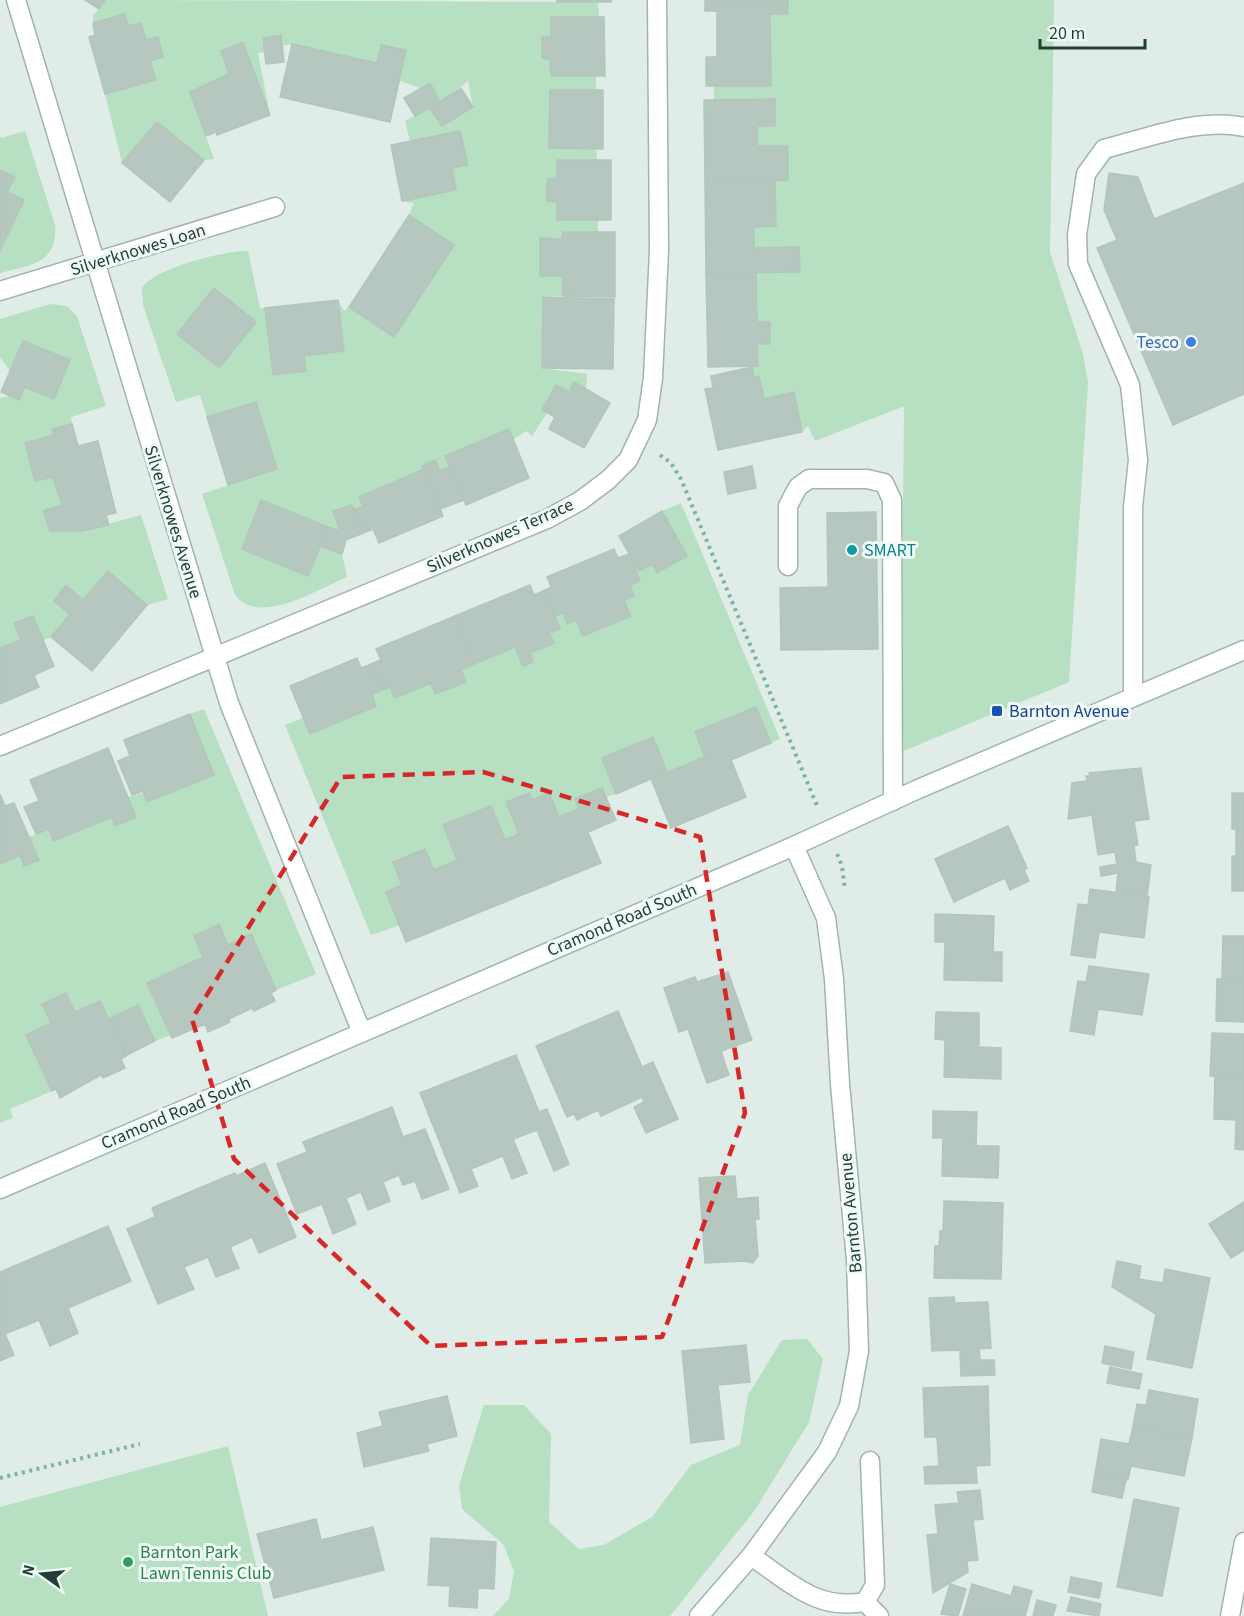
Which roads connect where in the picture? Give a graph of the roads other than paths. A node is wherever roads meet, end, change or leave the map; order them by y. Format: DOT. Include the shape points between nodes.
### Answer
graph roads {
  1 [pos="16,0"];
  2 [pos="657,0"];
  3 [pos="1244,127"];
  4 [pos="275,207"];
  5 [pos="96,264"];
  6 [pos="0,291"];
  7 [pos="788,566"];
  8 [pos="1244,650"];
  9 [pos="214,656"];
  10 [pos="1133,697"];
  11 [pos="0,746"];
  12 [pos="893,801"];
  13 [pos="794,846"];
  14 [pos="362,1033"];
  15 [pos="0,1189"];
  16 [pos="870,1461"];
  17 [pos="1244,1542"];
  18 [pos="751,1556"];
  19 [pos="865,1602"];
  20 [pos="699,1616"];
  21 [pos="879,1616"];
  22 [pos="1230,1616"];
  1 -- 5 [label="street, Silverknowes Avenue"];
  2 -- 9 [label="street, Silverknowes Terrace" via="659,250 653,378 647,420 628,460 580,501 547,519"];
  3 -- 10 [label="street" via="1198,126 1104,149 1086,174 1077,236 1078,264 1130,385 1138,460 1133,507"];
  4 -- 5 [label="street, Silverknowes Loan"];
  5 -- 6 [label="street, Silverknowes Loan"];
  5 -- 9 [label="street, Silverknowes Avenue"];
  7 -- 12 [label="street" via="788,506 798,487 809,479 867,478 884,483 892,500"];
  8 -- 10 [label="street, Cramond Road South"];
  9 -- 11 [label="street, Silverknowes Terrace"];
  9 -- 14 [label="street, Silverknowes Avenue" via="229,703"];
  10 -- 12 [label="street, Cramond Road South"];
  12 -- 13 [label="street, Cramond Road South"];
  13 -- 14 [label="street, Cramond Road South"];
  13 -- 18 [label="street, Barnton Avenue" via="826,918 834,980 856,1260 859,1351 849,1406 827,1452"];
  14 -- 15 [label="street, Cramond Road South"];
  16 -- 19 [label="street" via="875,1585"];
  17 -- 22 [label="street"];
  18 -- 19 [label="street" via="814,1599 843,1606"];
  18 -- 20 [label="street, Barnton Avenue"];
  19 -- 21 [label="street"];
}
